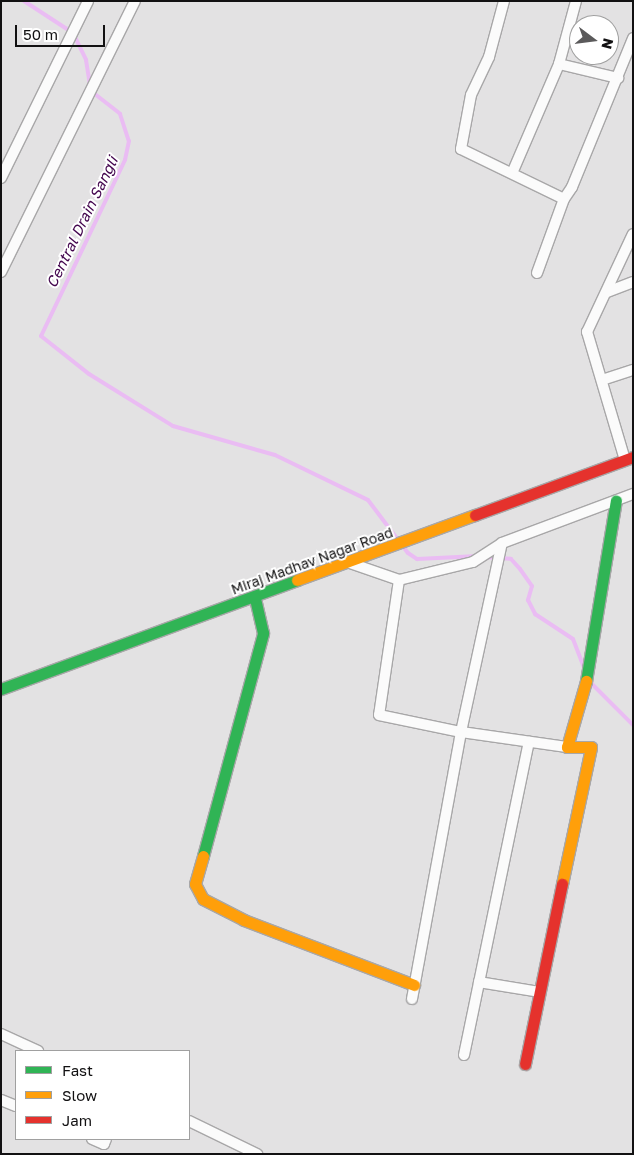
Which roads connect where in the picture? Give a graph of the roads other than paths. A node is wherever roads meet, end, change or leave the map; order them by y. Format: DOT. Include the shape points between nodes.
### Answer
graph roads {
  1 [pos="88,1"];
  2 [pos="135,1"];
  3 [pos="504,1"];
  4 [pos="576,1"];
  5 [pos="633,38"];
  6 [pos="559,64"];
  7 [pos="618,78"];
  8 [pos="513,171"];
  9 [pos="1,178"];
  10 [pos="564,199"];
  11 [pos="633,234"];
  12 [pos="1,272"];
  13 [pos="537,273"];
  14 [pos="633,282"];
  15 [pos="607,292"];
  16 [pos="633,370"];
  17 [pos="602,380"];
  18 [pos="629,458"];
  19 [pos="633,494"];
  20 [pos="616,500"];
  21 [pos="502,543"];
  22 [pos="350,564"];
  23 [pos="399,580"];
  24 [pos="255,598"];
  25 [pos="1,689"];
  26 [pos="461,732"];
  27 [pos="529,742"];
  28 [pos="567,747"];
  29 [pos="479,982"];
  30 [pos="414,984"];
  31 [pos="540,992"];
  32 [pos="412,999"];
  33 [pos="1,1034"];
  34 [pos="36,1050"];
  35 [pos="464,1055"];
  36 [pos="525,1064"];
  37 [pos="1,1100"];
  38 [pos="15,1106"];
  39 [pos="190,1121"];
  40 [pos="94,1140"];
  41 [pos="106,1140"];
  42 [pos="257,1154"];
  1 -- 9 [label="street"];
  2 -- 12 [label="street"];
  3 -- 8 [label="street" via="489,57 471,95 461,149"];
  4 -- 6 [label="street"];
  5 -- 7 [label="street"];
  6 -- 7 [label="street"];
  6 -- 8 [label="street"];
  7 -- 10 [label="street"];
  8 -- 10 [label="street" via="521,180"];
  10 -- 13 [label="street"];
  11 -- 15 [label="street"];
  14 -- 15 [label="street"];
  15 -- 17 [label="street" via="587,332"];
  16 -- 17 [label="street"];
  17 -- 18 [label="street"];
  18 -- 22 [label="street, Miraj Madhav Nagar Road"];
  19 -- 20 [label="street"];
  20 -- 21 [label="street"];
  20 -- 28 [label="street" via="584,691"];
  21 -- 23 [label="street" via="473,562"];
  21 -- 26 [label="street"];
  22 -- 23 [label="street"];
  22 -- 24 [label="street, Miraj Madhav Nagar Road"];
  23 -- 26 [label="street" via="379,715"];
  24 -- 25 [label="street, Miraj Madhav Nagar Road"];
  24 -- 30 [label="street" via="263,633 195,884 203,899 244,920"];
  26 -- 27 [label="street"];
  26 -- 30 [label="street"];
  27 -- 28 [label="street"];
  27 -- 29 [label="street"];
  28 -- 31 [label="street" via="591,747"];
  29 -- 31 [label="street"];
  29 -- 35 [label="street"];
  30 -- 32 [label="street"];
  31 -- 36 [label="street"];
  33 -- 34 [label="street"];
  37 -- 38 [label="street"];
  39 -- 42 [label="street"];
  40 -- 41 [label="street" via="104,1144"];
}
